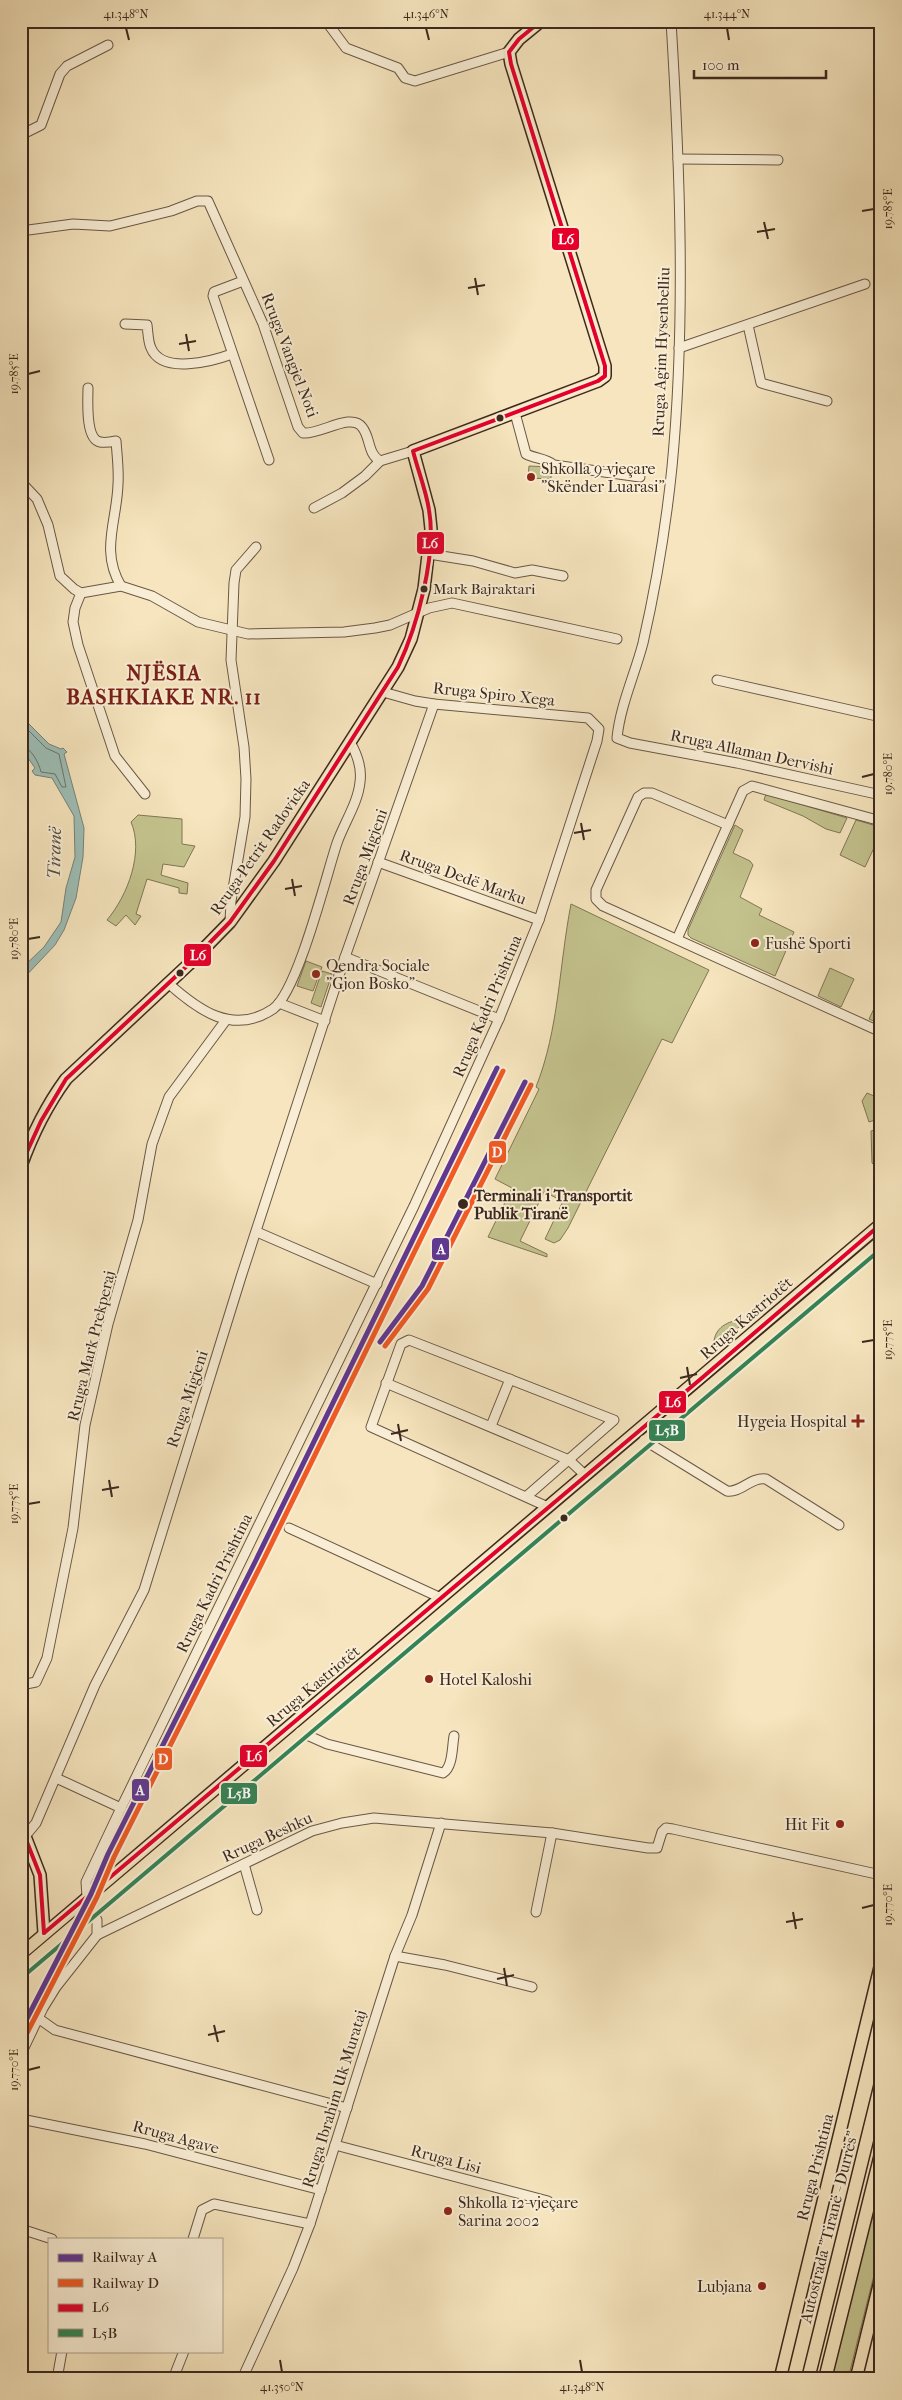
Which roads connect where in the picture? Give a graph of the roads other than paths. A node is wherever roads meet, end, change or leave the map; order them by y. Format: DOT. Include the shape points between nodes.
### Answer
graph roads {
  1 [pos="26,21"];
  2 [pos="326,21"];
  3 [pos="541,21"];
  4 [pos="671,21"];
  5 [pos="799,21"];
  6 [pos="881,21"];
  7 [pos="21,27"];
  8 [pos="108,45"];
  9 [pos="509,52"];
  10 [pos="21,135"];
  11 [pos="678,159"];
  12 [pos="778,160"];
  13 [pos="21,231"];
  14 [pos="244,281"];
  15 [pos="865,284"];
  16 [pos="125,324"];
  17 [pos="748,325"];
  18 [pos="679,348"];
  19 [pos="232,354"];
  20 [pos="88,388"];
  21 [pos="827,401"];
  22 [pos="514,413"];
  23 [pos="413,451"];
  24 [pos="269,460"];
  25 [pos="380,461"];
  26 [pos="640,477"];
  27 [pos="21,482"];
  28 [pos="314,508"];
  29 [pos="256,547"];
  30 [pos="429,554"];
  31 [pos="562,576"];
  32 [pos="120,586"];
  33 [pos="81,593"];
  34 [pos="418,612"];
  35 [pos="234,631"];
  36 [pos="617,639"];
  37 [pos="717,680"];
  38 [pos="383,692"];
  39 [pos="434,704"];
  40 [pos="881,717"];
  41 [pos="599,730"];
  42 [pos="617,738"];
  43 [pos="350,742"];
  44 [pos="145,794"];
  45 [pos="881,795"];
  46 [pos="881,822"];
  47 [pos="728,825"];
  48 [pos="378,862"];
  49 [pos="539,920"];
  50 [pos="230,922"];
  51 [pos="677,939"];
  52 [pos="345,957"];
  53 [pos="168,983"];
  54 [pos="279,1004"];
  55 [pos="226,1020"];
  56 [pos="499,1020"];
  57 [pos="325,1021"];
  58 [pos="881,1032"];
  59 [pos="21,1166"];
  60 [pos="881,1224"];
  61 [pos="257,1232"];
  62 [pos="881,1241"];
  63 [pos="377,1284"];
  64 [pos="510,1379"];
  65 [pos="386,1383"];
  66 [pos="491,1426"];
  67 [pos="644,1440"];
  68 [pos="569,1460"];
  69 [pos="586,1475"];
  70 [pos="528,1496"];
  71 [pos="548,1507"];
  72 [pos="839,1526"];
  73 [pos="290,1528"];
  74 [pos="441,1598"];
  75 [pos="21,1684"];
  76 [pos="300,1732"];
  77 [pos="454,1736"];
  78 [pos="56,1778"];
  79 [pos="121,1808"];
  80 [pos="441,1823"];
  81 [pos="23,1830"];
  82 [pos="552,1832"];
  83 [pos="244,1864"];
  84 [pos="881,1875"];
  85 [pos="86,1897"];
  86 [pos="92,1909"];
  87 [pos="256,1910"];
  88 [pos="536,1912"];
  89 [pos="44,1933"];
  90 [pos="97,1935"];
  91 [pos="21,1954"];
  92 [pos="395,1956"];
  93 [pos="881,1963"];
  94 [pos="21,1970"];
  95 [pos="532,1987"];
  96 [pos="38,2018"];
  97 [pos="21,2054"];
  98 [pos="881,2083"];
  99 [pos="347,2108"];
  100 [pos="21,2119"];
  101 [pos="335,2145"];
  102 [pos="881,2154"];
  103 [pos="321,2190"];
  104 [pos="548,2201"];
  105 [pos="310,2224"];
  106 [pos="21,2229"];
  107 [pos="49,2238"];
  108 [pos="194,2238"];
  109 [pos="881,2277"];
  110 [pos="875,2323"];
  111 [pos="62,2352"];
  112 [pos="184,2352"];
  113 [pos="57,2379"];
  114 [pos="173,2379"];
  115 [pos="242,2379"];
  116 [pos="780,2379"];
  117 [pos="808,2379"];
  118 [pos="825,2379"];
  119 [pos="856,2379"];
  1 -- 7 [label="street"];
  2 -- 9 [label="street" via="346,48 398,68 405,78 415,81"];
  3 -- 9 [label="main road"];
  4 -- 11 [label="street, Rruga Agim Hysenbelliu"];
  5 -- 6 [label="street"];
  8 -- 10 [label="street" via="67,66 60,74 41,125"];
  9 -- 22 [label="main road" via="606,366 605,376 598,381"];
  11 -- 12 [label="street"];
  11 -- 18 [label="street, Rruga Agim Hysenbelliu"];
  13 -- 14 [label="street, Rruga Vangjel Noti" via="73,224 110,226 197,201 208,201"];
  14 -- 19 [label="street" via="214,292 213,296"];
  14 -- 25 [label="street, Rruga Vangjel Noti" via="263,324 298,427 303,433 310,434 346,422 358,423 364,428 374,457"];
  15 -- 17 [label="street"];
  16 -- 19 [label="street" via="147,325 155,354 172,362 203,364"];
  17 -- 18 [label="street"];
  17 -- 21 [label="street" via="761,382"];
  18 -- 42 [label="street, Rruga Agim Hysenbelliu" via="672,467 655,587"];
  19 -- 24 [label="street"];
  20 -- 32 [label="street" via="89,427 94,438 99,442 116,441 118,484 109,537 114,574"];
  22 -- 23 [label="main road"];
  22 -- 26 [label="street" via="528,456 546,459 554,465"];
  23 -- 25 [label="street"];
  23 -- 30 [label="main road, Rruga Petrit Radovicka" via="429,510"];
  25 -- 28 [label="street" via="342,493"];
  27 -- 33 [label="street" via="37,499 48,525 60,576"];
  29 -- 35 [label="street" via="236,570"];
  30 -- 31 [label="street" via="473,561 515,573 532,570"];
  30 -- 34 [label="main road, Rruga Petrit Radovicka"];
  32 -- 33 [label="street"];
  32 -- 35 [label="street" via="152,596 198,622"];
  33 -- 44 [label="street" via="73,622 78,645 115,756"];
  34 -- 35 [label="street" via="390,625 352,631 248,634"];
  34 -- 36 [label="street" via="452,603"];
  34 -- 38 [label="main road, Rruga Petrit Radovicka" via="411,639"];
  35 -- 50 [label="street" via="231,660 246,780 245,818 230,900"];
  37 -- 40 [label="street"];
  38 -- 39 [label="street, Rruga Spiro Xega"];
  38 -- 43 [label="main road, Rruga Petrit Radovicka"];
  39 -- 41 [label="street, Rruga Spiro Xega" via="588,718"];
  39 -- 48 [label="street, Rruga Migjeni"];
  41 -- 49 [label="street, Rruga Kadri Prishtina"];
  42 -- 45 [label="street, Rruga Allaman Dervishi"];
  43 -- 50 [label="main road, Rruga Petrit Radovicka" via="274,861"];
  43 -- 54 [label="street" via="359,760 360,782 356,799 338,842 303,951"];
  46 -- 47 [label="street" via="752,786 743,791"];
  47 -- 51 [label="street"];
  47 -- 51 [label="street" via="652,793 638,796 596,890 596,900"];
  48 -- 49 [label="street, Rruga Dedë Marku"];
  48 -- 52 [label="street, Rruga Migjeni"];
  49 -- 56 [label="street, Rruga Kadri Prishtina"];
  50 -- 53 [label="main road, Rruga Petrit Radovicka"];
  51 -- 58 [label="street"];
  52 -- 56 [label="street"];
  52 -- 57 [label="street, Rruga Migjeni"];
  53 -- 55 [label="street" via="194,1004"];
  53 -- 59 [label="main road, Rruga Petrit Radovicka" via="66,1079 53,1097"];
  54 -- 55 [label="street" via="258,1016"];
  54 -- 57 [label="street"];
  55 -- 75 [label="street, Rruga Mark Prekperaj" via="169,1097 152,1144 138,1220 108,1324 85,1425 73,1528 47,1658 36,1682"];
  56 -- 63 [label="street, Rruga Kadri Prishtina"];
  57 -- 61 [label="street, Rruga Migjeni"];
  60 -- 69 [label="main road, Rruga Kastriotët"];
  61 -- 63 [label="street"];
  61 -- 78 [label="street, Rruga Migjeni" via="144,1590 95,1685"];
  62 -- 67 [label="main road, Rruga Kastriotët"];
  63 -- 79 [label="street, Rruga Kadri Prishtina"];
  64 -- 65 [label="street" via="409,1340 401,1344"];
  64 -- 66 [label="street"];
  64 -- 68 [label="street" via="614,1420"];
  65 -- 66 [label="street"];
  65 -- 70 [label="street" via="371,1427"];
  66 -- 68 [label="street"];
  67 -- 72 [label="street" via="727,1491 732,1492 757,1478 766,1478"];
  67 -- 76 [label="main road, Rruga Kastriotët"];
  68 -- 69 [label="street"];
  68 -- 70 [label="street"];
  69 -- 71 [label="main road, Rruga Kastriotët"];
  70 -- 71 [label="street"];
  71 -- 74 [label="main road, Rruga Kastriotët"];
  73 -- 74 [label="street"];
  74 -- 85 [label="main road, Rruga Kastriotët"];
  76 -- 77 [label="street" via="327,1744 443,1773 448,1770"];
  76 -- 86 [label="main road, Rruga Kastriotët"];
  78 -- 79 [label="street"];
  78 -- 81 [label="street, Rruga Migjeni" via="36,1823"];
  79 -- 85 [label="street, Rruga Kadri Prishtina" via="86,1882"];
  80 -- 82 [label="street, Rruga Beshku"];
  80 -- 83 [label="street, Rruga Beshku" via="374,1818 342,1823 312,1831"];
  80 -- 92 [label="street, Rruga Ibrahim Uk Murataj"];
  81 -- 89 [label="main road" via="40,1875"];
  82 -- 84 [label="street, Rruga Beshku" via="657,1848 666,1828 690,1831"];
  82 -- 88 [label="street"];
  83 -- 87 [label="street"];
  83 -- 90 [label="street, Rruga Beshku"];
  85 -- 89 [label="main road, Rruga Kastriotët"];
  86 -- 90 [label="street" via="97,1920"];
  86 -- 94 [label="main road, Rruga Kastriotët"];
  89 -- 91 [label="main road, Rruga Kastriotët"];
  90 -- 96 [label="street" via="56,1987"];
  92 -- 95 [label="street"];
  92 -- 99 [label="street, Rruga Ibrahim Uk Murataj"];
  93 -- 116 [label="main road, Rruga Prishtina"];
  96 -- 97 [label="street"];
  96 -- 99 [label="street" via="54,2030"];
  98 -- 117 [label="highway, Autostrada \"Tiranë - Durrës\""];
  99 -- 101 [label="street, Rruga Ibrahim Uk Murataj"];
  100 -- 103 [label="street, Rruga Agave" via="145,2144"];
  101 -- 103 [label="street, Rruga Ibrahim Uk Murataj"];
  101 -- 104 [label="street, Rruga Lisi"];
  102 -- 118 [label="highway, Autostrada \"Tiranë - Durrës\""];
  103 -- 105 [label="street, Rruga Ibrahim Uk Murataj"];
  105 -- 108 [label="street" via="214,2204 202,2210"];
  105 -- 115 [label="street, Rruga Ibrahim Uk Murataj"];
  106 -- 107 [label="street"];
  109 -- 110 [label="main road"];
  110 -- 119 [label="main road"];
  111 -- 113 [label="street"];
  112 -- 114 [label="street"];
}
